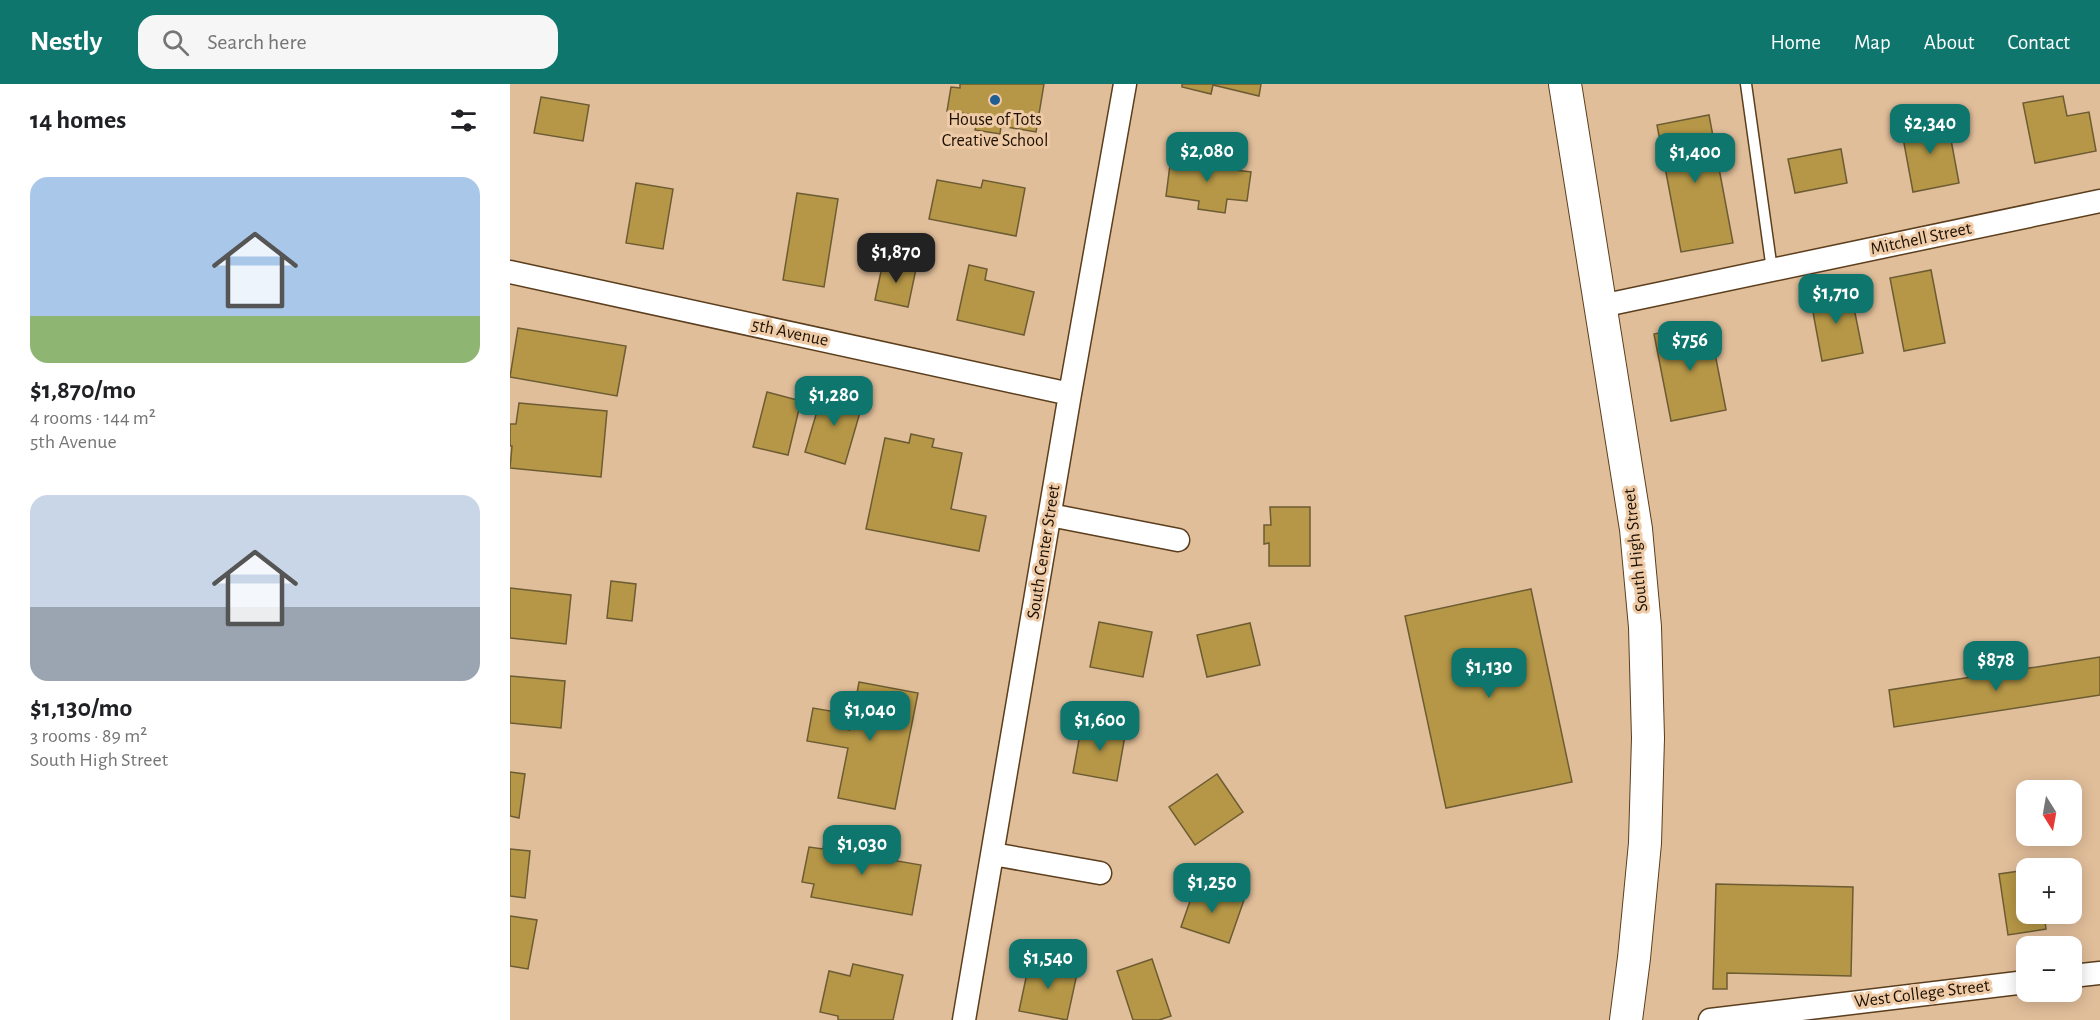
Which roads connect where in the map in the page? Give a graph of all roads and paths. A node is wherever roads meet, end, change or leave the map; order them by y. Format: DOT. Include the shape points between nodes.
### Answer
graph roads {
  1 [pos="1125,84"];
  2 [pos="1564,84"];
  3 [pos="1746,84"];
  4 [pos="2100,201"];
  5 [pos="1772,270"];
  6 [pos="510,272"];
  7 [pos="1601,306"];
  8 [pos="1070,394"];
  9 [pos="1050,515"];
  10 [pos="1178,540"];
  11 [pos="993,854"];
  12 [pos="1100,873"];
  13 [pos="2100,973"];
  14 [pos="2082,975"];
  15 [pos="2016,983"];
  16 [pos="964,1020"];
  17 [pos="1626,1020"];
  18 [pos="1710,1020"];
  1 -- 8 [label="street, South Center Street"];
  2 -- 7 [label="main road, South High Street"];
  3 -- 5 [label="lane"];
  4 -- 5 [label="street, Mitchell Street"];
  5 -- 7 [label="street, Mitchell Street"];
  6 -- 8 [label="street, 5th Avenue"];
  7 -- 17 [label="main road, South High Street" via="1636,529 1646,656 1645,843"];
  8 -- 9 [label="street, South Center Street"];
  9 -- 10 [label="street"];
  9 -- 11 [label="street, South Center Street"];
  11 -- 12 [label="street"];
  11 -- 16 [label="street, South Center Street"];
  13 -- 14 [label="street"];
  15 -- 18 [label="street, West College Street"];
}
